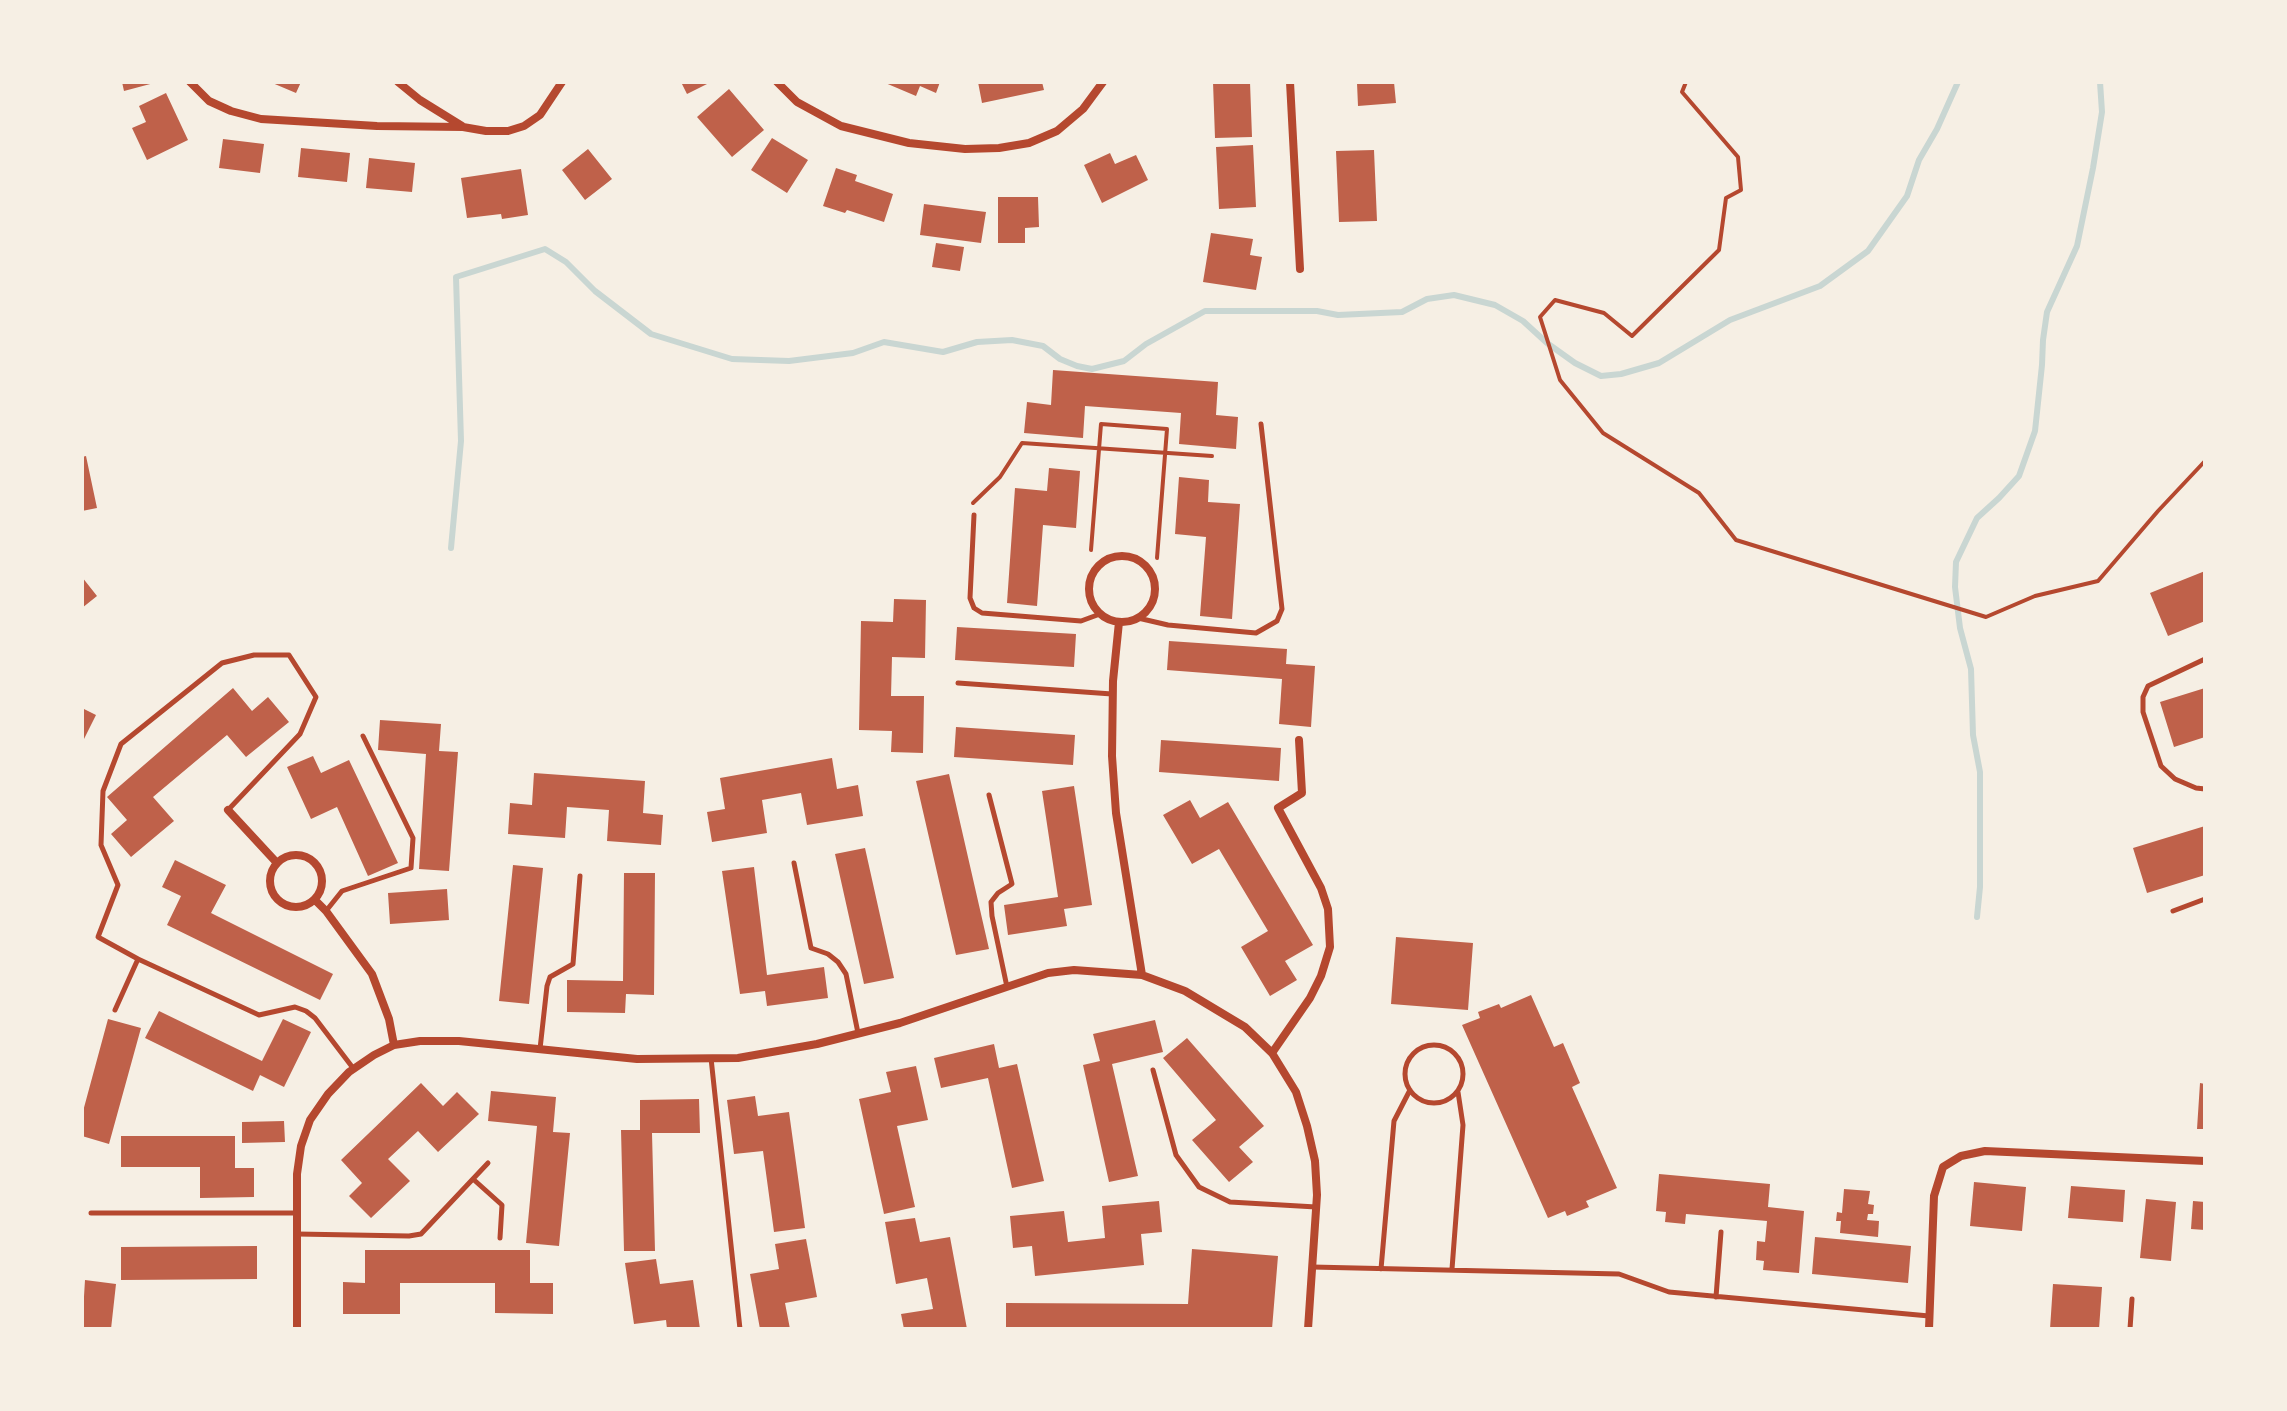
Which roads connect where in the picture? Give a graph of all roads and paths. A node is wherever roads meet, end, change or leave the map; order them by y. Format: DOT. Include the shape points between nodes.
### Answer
graph roads {
  1 [pos="190,82"];
  2 [pos="398,82"];
  3 [pos="562,82"];
  4 [pos="777,82"];
  5 [pos="1103,82"];
  6 [pos="1290,82"];
  7 [pos="1686,82"];
  8 [pos="463,127"];
  9 [pos="1300,269"];
  10 [pos="1261,424"];
  11 [pos="1100,448"];
  12 [pos="1166,453"];
  13 [pos="1212,456"];
  14 [pos="2205,461"];
  15 [pos="974,515"];
  16 [pos="1091,550"];
  17 [pos="1157,558"];
  18 [pos="1100,614"];
  19 [pos="1138,618"];
  20 [pos="1119,622"];
  21 [pos="2205,659"];
  22 [pos="958,683"];
  23 [pos="1113,694"];
  24 [pos="363,736"];
  25 [pos="1299,740"];
  26 [pos="2205,789"];
  27 [pos="989,795"];
  28 [pos="228,810"];
  29 [pos="277,863"];
  30 [pos="794,863"];
  31 [pos="580,876"];
  32 [pos="2205,899"];
  33 [pos="315,900"];
  34 [pos="326,911"];
  35 [pos="2173,911"];
  36 [pos="138,959"];
  37 [pos="1142,975"];
  38 [pos="1007,987"];
  39 [pos="115,1010"];
  40 [pos="858,1033"];
  41 [pos="394,1045"];
  42 [pos="540,1049"];
  43 [pos="1272,1053"];
  44 [pos="711,1058"];
  45 [pos="354,1069"];
  46 [pos="1153,1070"];
  47 [pos="1410,1090"];
  48 [pos="1458,1092"];
  49 [pos="2205,1161"];
  50 [pos="488,1163"];
  51 [pos="473,1179"];
  52 [pos="1317,1207"];
  53 [pos="91,1213"];
  54 [pos="297,1213"];
  55 [pos="1721,1232"];
  56 [pos="297,1234"];
  57 [pos="500,1238"];
  58 [pos="1312,1267"];
  59 [pos="1381,1269"];
  60 [pos="1452,1269"];
  61 [pos="1716,1297"];
  62 [pos="2132,1299"];
  63 [pos="1929,1316"];
  64 [pos="297,1329"];
  65 [pos="740,1329"];
  66 [pos="1308,1329"];
  67 [pos="1929,1329"];
  68 [pos="2130,1329"];
  1 -- 8 [label="street" via="209,101 261,119"];
  2 -- 8 [label="street"];
  3 -- 8 [label="street" via="540,115 524,126 508,131"];
  4 -- 5 [label="street" via="797,102 841,126 909,143 965,149 1029,143 1057,131"];
  6 -- 9 [label="street"];
  7 -- 14 [label="path" via="1682,92 1738,157 1741,190 1726,198 1719,250 1632,336 1604,313 1555,300 1540,317 1560,380 1603,433 1699,493 1736,540 1986,617 2035,596 2098,581"];
  10 -- 19 [label="lane" via="1282,609 1277,621 1256,633"];
  11 -- 12 [label="path"];
  11 -- 12 [label="path" via="1101,424 1167,429"];
  11 -- 15 [label="path" via="1022,443 1000,477 972,502"];
  11 -- 16 [label="path"];
  12 -- 13 [label="path"];
  12 -- 17 [label="path"];
  15 -- 18 [label="lane" via="974,608 1081,621"];
  18 -- 19 [label="street" via="1090,596 1092,576 1105,561 1125,556 1143,564 1154,582 1152,602"];
  18 -- 20 [label="street"];
  19 -- 20 [label="street"];
  20 -- 23 [label="street"];
  21 -- 26 [label="lane" via="2148,686 2143,697 2161,766 2175,779"];
  22 -- 23 [label="lane"];
  23 -- 37 [label="street" via="1116,813"];
  24 -- 34 [label="lane" via="413,838 411,868 342,891"];
  25 -- 43 [label="street" via="1302,793 1278,808 1321,888 1330,947 1310,998"];
  27 -- 38 [label="lane" via="1012,884 991,902"];
  28 -- 29 [label="street"];
  28 -- 36 [label="lane" via="300,734 316,697 289,655 254,655 222,663 121,744 103,791 101,845 118,885 98,937"];
  29 -- 33 [label="street" via="269,879 274,897 289,907"];
  29 -- 33 [label="street" via="303,855 318,866 323,883"];
  30 -- 40 [label="lane" via="811,948 828,954 846,974"];
  31 -- 42 [label="lane" via="573,964 550,977"];
  32 -- 35 [label="lane"];
  33 -- 34 [label="street"];
  34 -- 41 [label="street" via="372,974"];
  36 -- 39 [label="lane"];
  36 -- 45 [label="lane" via="259,1015 295,1007 306,1011"];
  37 -- 38 [label="street" via="1074,970"];
  37 -- 43 [label="street" via="1218,1009"];
  38 -- 40 [label="street"];
  40 -- 44 [label="street" via="738,1058"];
  41 -- 42 [label="street" via="459,1041"];
  41 -- 45 [label="street"];
  42 -- 44 [label="street" via="637,1059"];
  43 -- 52 [label="street" via="1296,1092 1307,1126"];
  44 -- 65 [label="lane"];
  45 -- 54 [label="street" via="310,1120 299,1160"];
  46 -- 52 [label="lane" via="1176,1155 1199,1187 1230,1202"];
  47 -- 48 [label="lane" via="1433,1103"];
  47 -- 48 [label="lane" via="1406,1064 1418,1049 1435,1044 1459,1057 1464,1075"];
  47 -- 59 [label="lane" via="1394,1121"];
  48 -- 60 [label="lane" via="1463,1125"];
  49 -- 63 [label="street" via="1985,1151 1961,1156 1943,1167 1934,1196"];
  50 -- 51 [label="lane"];
  51 -- 56 [label="lane" via="421,1234"];
  51 -- 57 [label="lane" via="502,1205"];
  52 -- 58 [label="street"];
  53 -- 54 [label="lane"];
  54 -- 56 [label="street"];
  55 -- 61 [label="lane"];
  56 -- 64 [label="street"];
  58 -- 59 [label="lane"];
  58 -- 66 [label="street"];
  59 -- 60 [label="lane"];
  60 -- 61 [label="lane" via="1619,1274 1669,1292"];
  61 -- 63 [label="lane"];
  62 -- 68 [label="lane"];
  63 -- 67 [label="street"];
}
